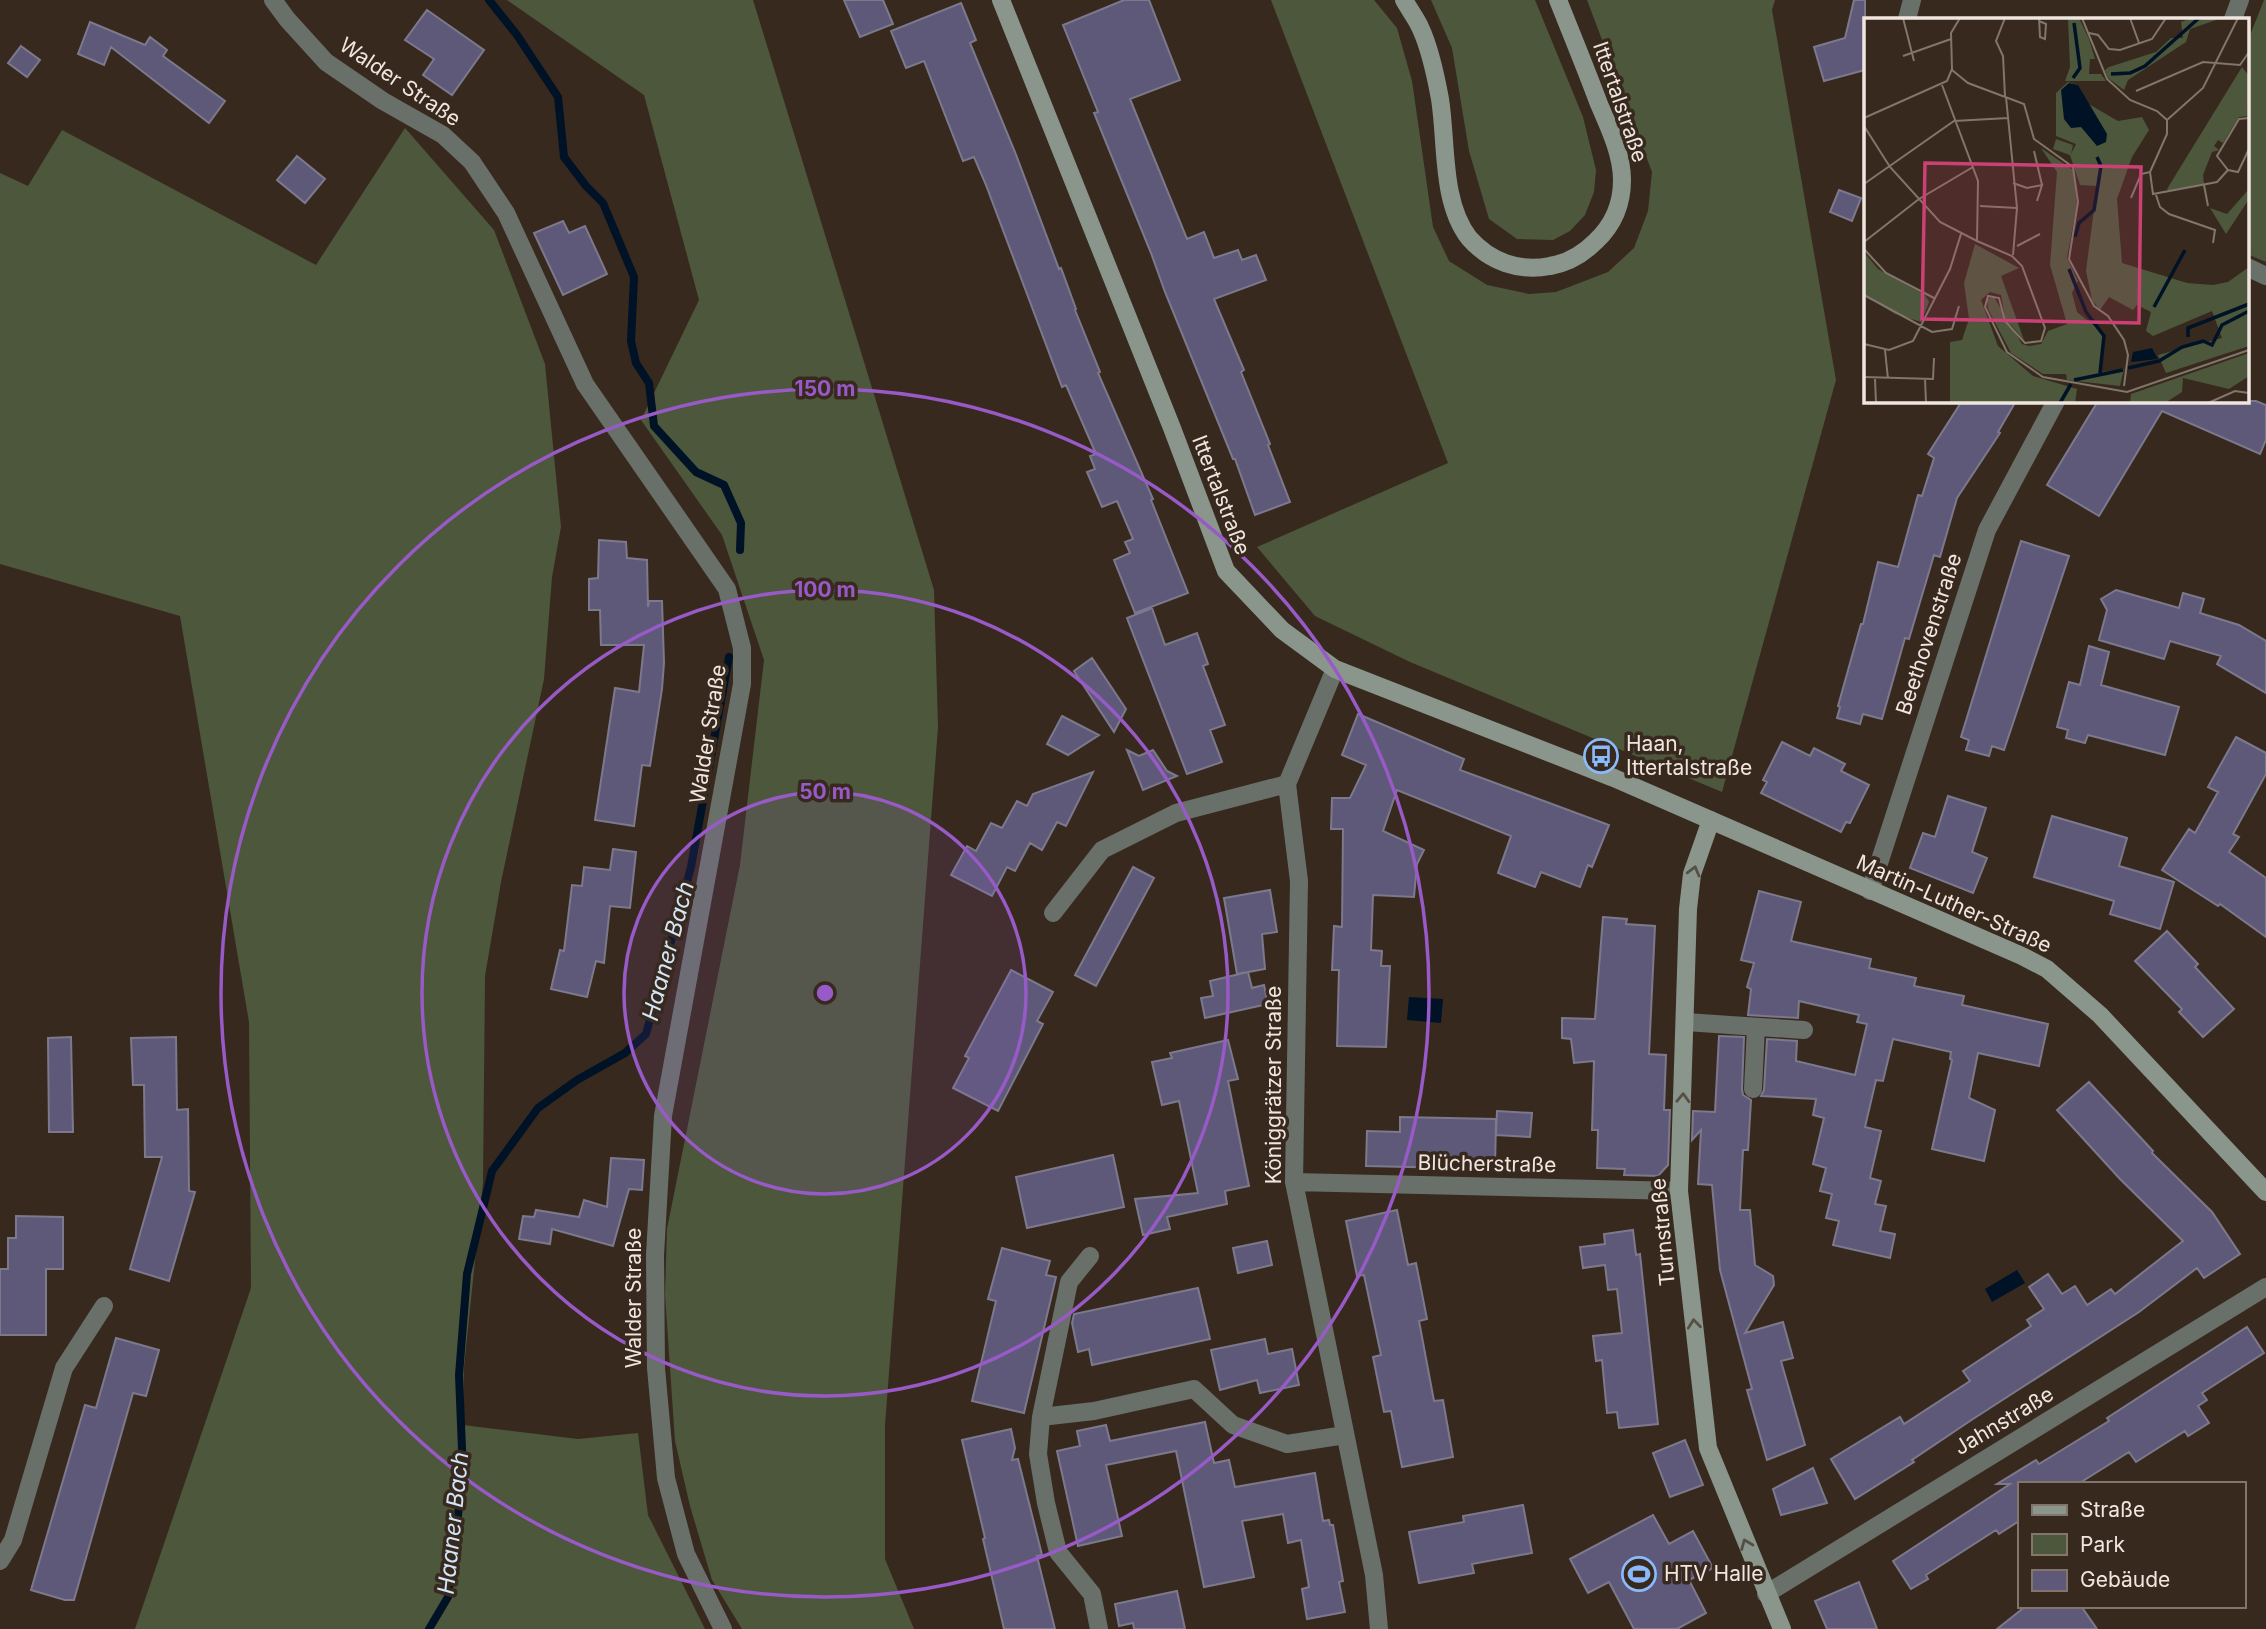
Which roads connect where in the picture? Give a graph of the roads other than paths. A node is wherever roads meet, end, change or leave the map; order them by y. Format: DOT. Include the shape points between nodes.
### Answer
graph roads {
  1 [pos="273,0"];
  2 [pos="1001,0"];
  3 [pos="1404,0"];
  4 [pos="1558,0"];
  5 [pos="1912,0"];
  6 [pos="2240,0"];
  7 [pos="1907,18"];
  8 [pos="2233,18"];
  9 [pos="2248,267"];
  10 [pos="2266,276"];
  11 [pos="2055,402"];
  12 [pos="1335,669"];
  13 [pos="1287,784"];
  14 [pos="1711,820"];
  15 [pos="1870,891"];
  16 [pos="1053,913"];
  17 [pos="1686,1022"];
  18 [pos="1756,1027"];
  19 [pos="1804,1030"];
  20 [pos="1753,1089"];
  21 [pos="1294,1182"];
  22 [pos="1679,1191"];
  23 [pos="2266,1192"];
  24 [pos="1090,1256"];
  25 [pos="2266,1287"];
  26 [pos="104,1306"];
  27 [pos="1041,1417"];
  28 [pos="1345,1435"];
  29 [pos="0,1561"];
  30 [pos="1766,1594"];
  31 [pos="723,1629"];
  32 [pos="1099,1629"];
  33 [pos="1379,1629"];
  34 [pos="1782,1629"];
  1 -- 31 [label="street, Walder Straße" via="326,62 443,135 472,162 506,213 585,384 727,589 743,648 742,684 663,1116 655,1255 656,1367 666,1478 686,1554"];
  2 -- 12 [label="main road, Ittertalstraße" via="1226,571 1282,630"];
  3 -- 4 [label="main road, Ittertalstraße" via="1420,28 1440,96 1455,214 1482,252 1515,267 1539,268 1560,264 1585,251 1605,232 1614,219 1622,179 1612,137"];
  5 -- 7 [label="street"];
  6 -- 8 [label="street"];
  9 -- 10 [label="street"];
  11 -- 15 [label="street, Beethovenstraße" via="1987,530"];
  12 -- 13 [label="street, Königgrätzer Straße"];
  12 -- 14 [label="main road, Ittertalstraße"];
  13 -- 16 [label="street" via="1176,813 1102,850"];
  13 -- 21 [label="street, Königgrätzer Straße" via="1299,881"];
  14 -- 15 [label="main road, Martin-Luther-Straße"];
  17 -- 14 [label="main road, Turnstraße, one-way" via="1692,874"];
  15 -- 23 [label="main road, Martin-Luther-Straße" via="2047,969 2100,1015"];
  17 -- 18 [label="street"];
  22 -- 17 [label="main road, Turnstraße, one-way"];
  18 -- 19 [label="street"];
  18 -- 20 [label="street"];
  21 -- 22 [label="street, Blücherstraße"];
  21 -- 28 [label="street, Königgrätzer Straße"];
  30 -- 22 [label="main road, Turnstraße, one-way" via="1708,1448"];
  24 -- 27 [label="street" via="1069,1282"];
  25 -- 30 [label="street, Jahnstraße"];
  26 -- 29 [label="street" via="65,1368 13,1540"];
  27 -- 28 [label="street" via="1094,1411 1194,1389 1233,1425 1287,1444"];
  27 -- 32 [label="street" via="1038,1454 1058,1552 1092,1594"];
  28 -- 33 [label="street, Königgrätzer Straße" via="1374,1576"];
  30 -- 34 [label="main road, Turnstraße"];
}
